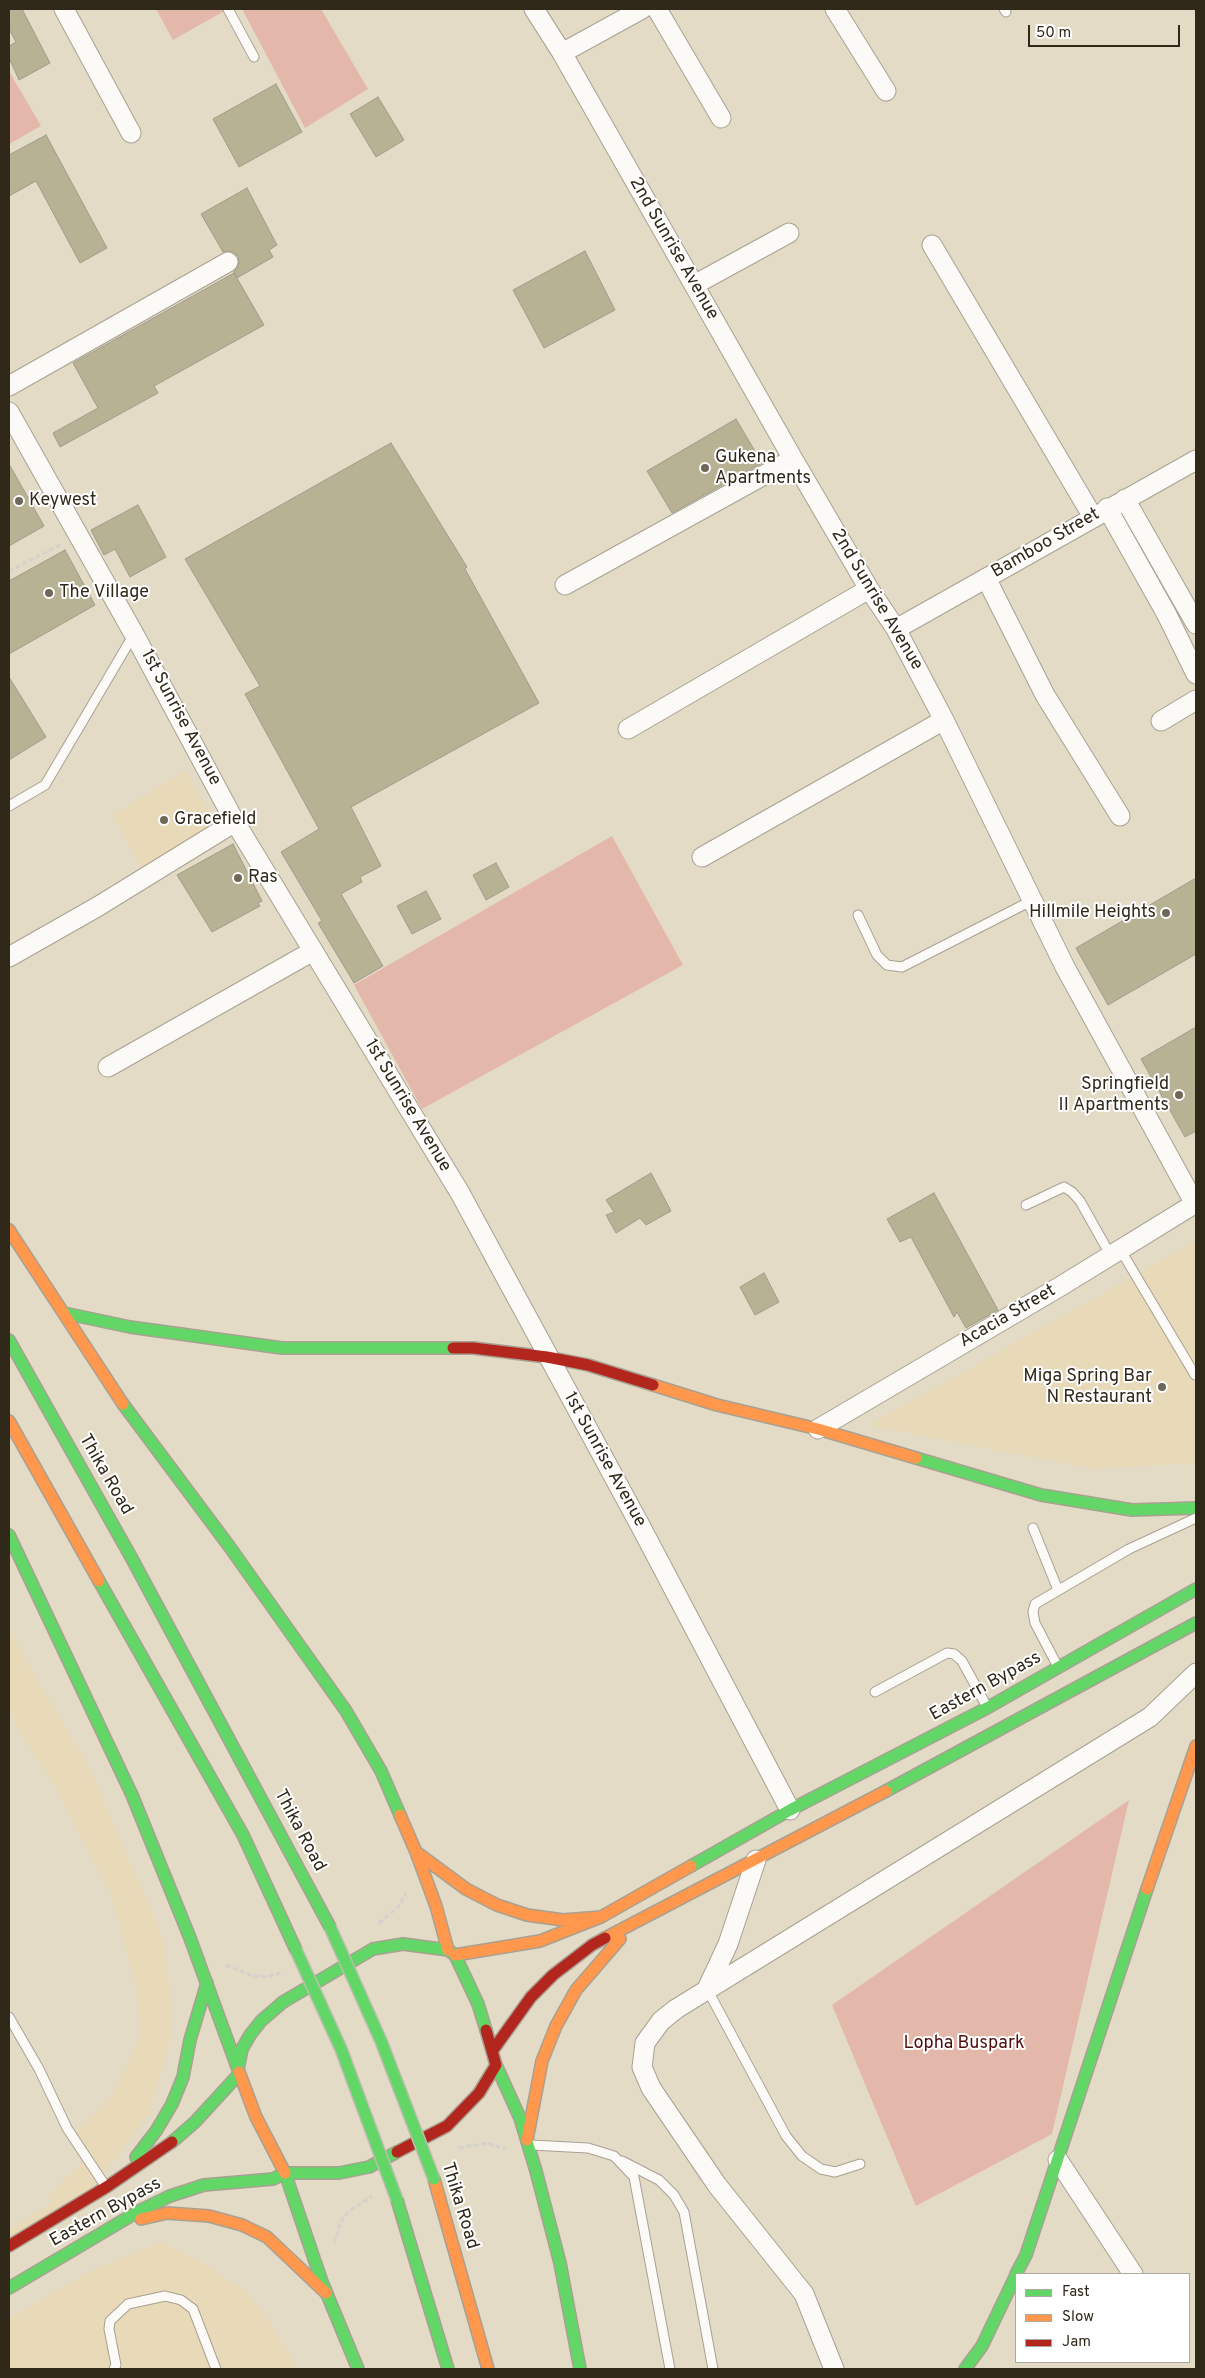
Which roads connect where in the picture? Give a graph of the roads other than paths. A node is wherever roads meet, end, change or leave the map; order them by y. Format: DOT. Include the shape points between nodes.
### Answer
graph roads {
  1 [pos="64,9"];
  2 [pos="228,9"];
  3 [pos="534,9"];
  4 [pos="642,9"];
  5 [pos="657,9"];
  6 [pos="835,9"];
  7 [pos="562,53"];
  8 [pos="254,57"];
  9 [pos="886,91"];
  10 [pos="721,118"];
  11 [pos="131,133"];
  12 [pos="789,233"];
  13 [pos="932,245"];
  14 [pos="228,262"];
  15 [pos="694,285"];
  16 [pos="9,386"];
  17 [pos="9,412"];
  18 [pos="793,459"];
  19 [pos="1196,460"];
  20 [pos="1124,499"];
  21 [pos="1100,512"];
  22 [pos="986,578"];
  23 [pos="564,585"];
  24 [pos="868,589"];
  25 [pos="1196,624"];
  26 [pos="896,629"];
  27 [pos="134,634"];
  28 [pos="1196,674"];
  29 [pos="1196,700"];
  30 [pos="944,720"];
  31 [pos="1161,720"];
  32 [pos="628,729"];
  33 [pos="9,806"];
  34 [pos="1120,816"];
  35 [pos="235,822"];
  36 [pos="702,857"];
  37 [pos="1032,900"];
  38 [pos="858,915"];
  39 [pos="313,951"];
  40 [pos="9,957"];
  41 [pos="108,1067"];
  42 [pos="1195,1203"];
  43 [pos="1026,1205"];
  44 [pos="9,1231"];
  45 [pos="1115,1253"];
  46 [pos="64,1313"];
  47 [pos="9,1340"];
  48 [pos="547,1357"];
  49 [pos="1195,1375"];
  50 [pos="9,1421"];
  51 [pos="818,1429"];
  52 [pos="1196,1508"];
  53 [pos="1196,1518"];
  54 [pos="1033,1528"];
  55 [pos="9,1535"];
  56 [pos="1196,1589"];
  57 [pos="1058,1590"];
  58 [pos="1196,1623"];
  59 [pos="1058,1668"];
  60 [pos="1196,1674"];
  61 [pos="875,1692"];
  62 [pos="987,1708"];
  63 [pos="1196,1746"];
  64 [pos="790,1810"];
  65 [pos="416,1852"];
  66 [pos="756,1860"];
  67 [pos="601,1917"];
  68 [pos="634,1923"];
  69 [pos="452,1952"];
  70 [pos="206,1983"];
  71 [pos="708,1989"];
  72 [pos="9,2017"];
  73 [pos="492,2050"];
  74 [pos="496,2065"];
  75 [pos="239,2071"];
  76 [pos="527,2142"];
  77 [pos="614,2156"];
  78 [pos="1058,2160"];
  79 [pos="860,2164"];
  80 [pos="285,2173"];
  81 [pos="119,2179"];
  82 [pos="106,2188"];
  83 [pos="113,2226"];
  84 [pos="9,2246"];
  85 [pos="1017,2273"];
  86 [pos="1132,2273"];
  87 [pos="1015,2276"];
  88 [pos="9,2288"];
  89 [pos="326,2293"];
  90 [pos="114,2369"];
  91 [pos="216,2369"];
  92 [pos="358,2369"];
  93 [pos="448,2369"];
  94 [pos="488,2369"];
  95 [pos="580,2369"];
  96 [pos="670,2369"];
  97 [pos="713,2369"];
  98 [pos="834,2369"];
  99 [pos="965,2369"];
  1 -- 11 [label="street"];
  2 -- 8 [label="lane"];
  3 -- 7 [label="street, 2nd Sunrise Avenue"];
  4 -- 7 [label="street"];
  5 -- 10 [label="street"];
  6 -- 9 [label="street"];
  7 -- 15 [label="street, 2nd Sunrise Avenue"];
  12 -- 15 [label="street"];
  13 -- 21 [label="street"];
  14 -- 16 [label="street"];
  15 -- 18 [label="street, 2nd Sunrise Avenue"];
  17 -- 27 [label="street, 1st Sunrise Avenue"];
  18 -- 23 [label="street"];
  18 -- 24 [label="street, 2nd Sunrise Avenue"];
  19 -- 20 [label="street, Bamboo Street"];
  20 -- 21 [label="street, Bamboo Street"];
  20 -- 25 [label="street"];
  21 -- 22 [label="street, Bamboo Street"];
  21 -- 28 [label="street" via="1166,613"];
  22 -- 26 [label="street, Bamboo Street"];
  22 -- 34 [label="street" via="1045,695"];
  24 -- 26 [label="street, 2nd Sunrise Avenue"];
  24 -- 32 [label="street"];
  26 -- 30 [label="street, 2nd Sunrise Avenue"];
  27 -- 33 [label="lane" via="45,785"];
  27 -- 35 [label="street, 1st Sunrise Avenue"];
  29 -- 31 [label="street"];
  30 -- 36 [label="street"];
  30 -- 37 [label="street, 2nd Sunrise Avenue"];
  35 -- 39 [label="street, 1st Sunrise Avenue"];
  35 -- 40 [label="street"];
  37 -- 38 [label="lane" via="902,967 887,965 877,955"];
  37 -- 42 [label="street, 2nd Sunrise Avenue" via="1065,967"];
  39 -- 41 [label="street"];
  39 -- 48 [label="street, 1st Sunrise Avenue" via="460,1193"];
  42 -- 45 [label="street, Acacia Street"];
  43 -- 45 [label="lane" via="1064,1187 1080,1201"];
  44 -- 46 [label="main road"];
  45 -- 49 [label="lane"];
  45 -- 51 [label="street, Acacia Street"];
  46 -- 48 [label="main road" via="130,1327 282,1348 473,1348"];
  46 -- 65 [label="main road" via="115,1393 346,1711 381,1771"];
  47 -- 94 [label="main road, Thika Road, bridge" via="132,1557 330,1927 381,2041 434,2179"];
  48 -- 51 [label="main road" via="717,1405"];
  48 -- 64 [label="street, 1st Sunrise Avenue"];
  50 -- 93 [label="main road, bridge" via="243,1835 272,1897 341,2050 397,2200"];
  51 -- 52 [label="main road" via="1041,1495 1132,1510"];
  53 -- 57 [label="lane" via="1129,1549"];
  54 -- 57 [label="lane"];
  55 -- 70 [label="main road" via="132,1796"];
  56 -- 59 [label="main road, Eastern Bypass"];
  57 -- 59 [label="lane" via="1035,1604 1033,1612 1035,1623"];
  58 -- 66 [label="main road"];
  59 -- 62 [label="main road, Eastern Bypass"];
  60 -- 71 [label="street" via="1150,1717"];
  61 -- 62 [label="lane" via="947,1653 954,1654 962,1661"];
  62 -- 64 [label="main road, Eastern Bypass"];
  63 -- 78 [label="main road"];
  64 -- 67 [label="main road, Eastern Bypass"];
  65 -- 67 [label="main road" via="459,1884 497,1905 527,1915 563,1920"];
  65 -- 69 [label="main road"];
  66 -- 68 [label="main road"];
  66 -- 71 [label="street" via="728,1944"];
  67 -- 69 [label="main road, Eastern Bypass" via="540,1941"];
  68 -- 73 [label="main road" via="592,1945 553,1975 531,1997"];
  68 -- 76 [label="main road" via="576,1990 556,2026 542,2061"];
  69 -- 73 [label="main road" via="478,2004"];
  69 -- 75 [label="main road, Eastern Bypass" via="403,1944 373,1948 282,2002 261,2020 242,2049"];
  70 -- 75 [label="main road"];
  70 -- 81 [label="main road" via="183,2077 172,2104 156,2131"];
  71 -- 79 [label="lane" via="786,2136 802,2156 821,2169 835,2172"];
  71 -- 98 [label="street" via="676,2008 652,2031 643,2051 645,2078 717,2184 804,2294"];
  72 -- 82 [label="lane" via="39,2069 67,2128"];
  73 -- 74 [label="main road"];
  74 -- 76 [label="main road" via="517,2110"];
  74 -- 80 [label="main road, Eastern Bypass" via="479,2093 447,2126 369,2168 339,2173"];
  75 -- 80 [label="main road" via="256,2117"];
  75 -- 81 [label="main road" via="181,2134"];
  76 -- 77 [label="lane" via="588,2148"];
  76 -- 95 [label="main road" via="560,2263"];
  77 -- 96 [label="lane" via="634,2177"];
  77 -- 97 [label="lane" via="659,2180 674,2195 684,2212"];
  78 -- 85 [label="main road" via="1026,2255"];
  78 -- 86 [label="street"];
  80 -- 83 [label="main road, Eastern Bypass" via="273,2179 204,2185 170,2196"];
  80 -- 89 [label="main road"];
  81 -- 82 [label="main road"];
  82 -- 84 [label="main road"];
  83 -- 88 [label="main road, Eastern Bypass"];
  83 -- 89 [label="main road" via="167,2213 228,2220 267,2237"];
  87 -- 99 [label="main road" via="982,2346"];
  89 -- 92 [label="main road"];
  90 -- 91 [label="lane" via="110,2322 128,2304 165,2296 181,2300 193,2309"];
}
